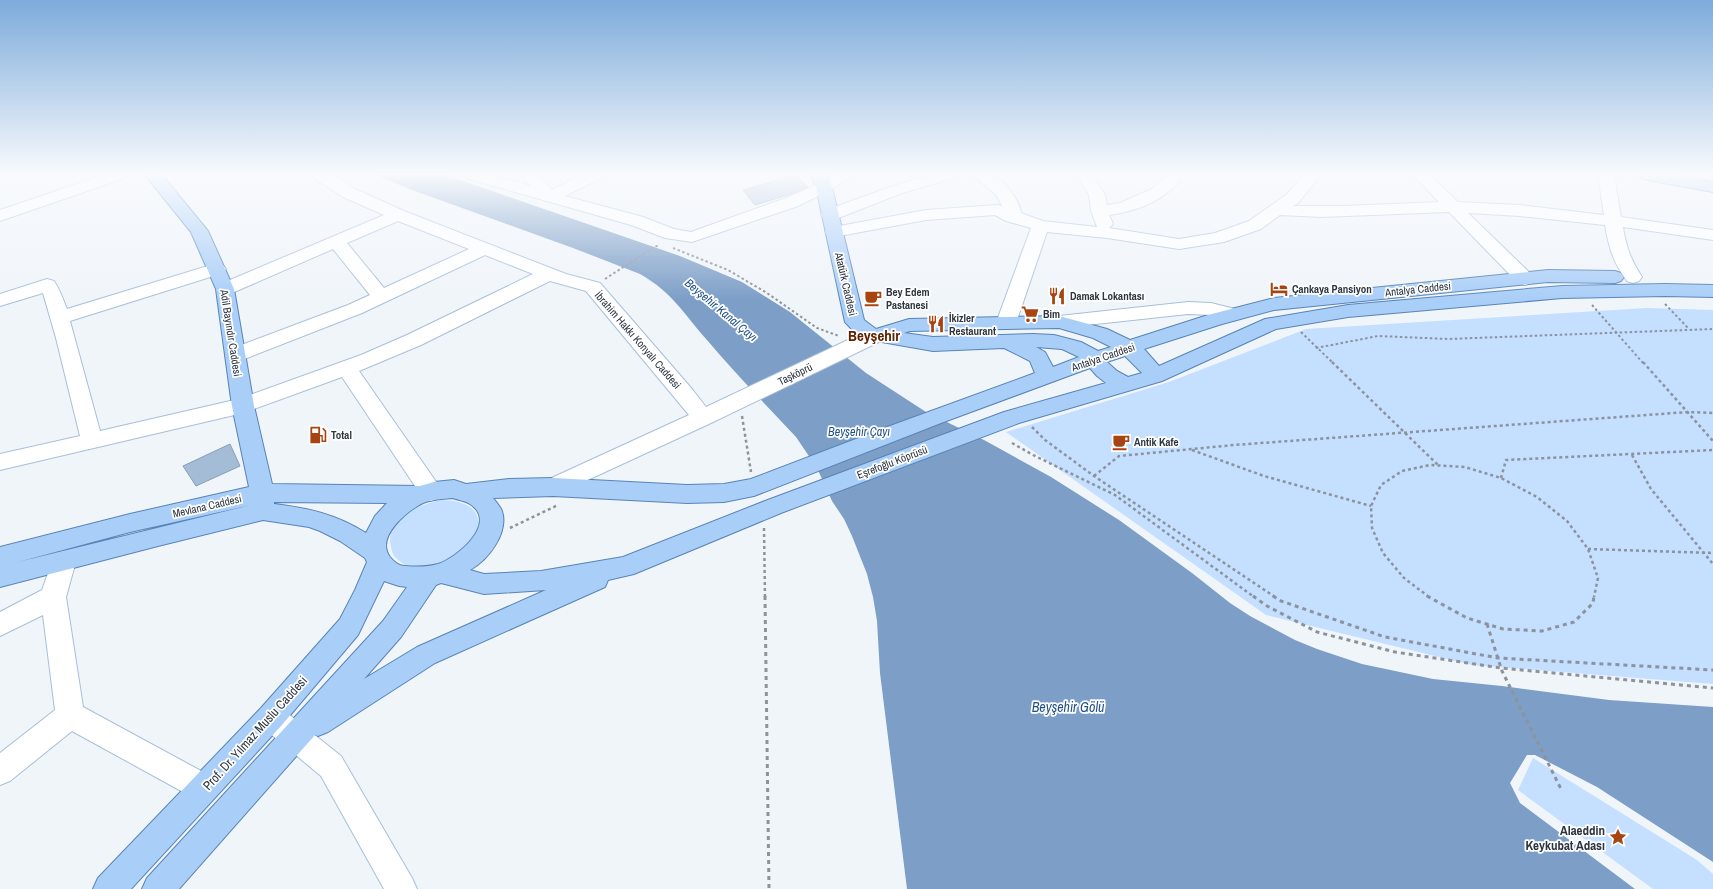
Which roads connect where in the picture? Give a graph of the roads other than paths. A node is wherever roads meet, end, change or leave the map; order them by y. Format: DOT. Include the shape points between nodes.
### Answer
graph roads {
  1 [pos="187,216"];
  2 [pos="394,216"];
  3 [pos="402,216"];
  4 [pos="621,216"];
  5 [pos="751,216"];
  6 [pos="830,216"];
  7 [pos="918,216"];
  8 [pos="1101,216"];
  9 [pos="1268,216"];
  10 [pos="1462,216"];
  11 [pos="1563,216"];
  12 [pos="1613,216"];
  13 [pos="1012,217"];
  14 [pos="1614,222"];
  15 [pos="1040,226"];
  16 [pos="834,232"];
  17 [pos="1107,233"];
  18 [pos="1713,235"];
  19 [pos="336,241"];
  20 [pos="484,249"];
  21 [pos="217,269"];
  22 [pos="549,274"];
  23 [pos="1633,277"];
  24 [pos="1713,277"];
  25 [pos="1525,279"];
  26 [pos="225,289"];
  27 [pos="1713,291"];
  28 [pos="381,296"];
  29 [pos="0,300"];
  30 [pos="1232,314"];
  31 [pos="60,318"];
  32 [pos="1059,322"];
  33 [pos="1006,332"];
  34 [pos="862,342"];
  35 [pos="1129,348"];
  36 [pos="235,356"];
  37 [pos="1095,359"];
  38 [pos="346,368"];
  39 [pos="1047,376"];
  40 [pos="1155,376"];
  41 [pos="1127,385"];
  42 [pos="243,406"];
  43 [pos="1016,416"];
  44 [pos="703,418"];
  45 [pos="92,441"];
  46 [pos="0,462"];
  47 [pos="552,487"];
  48 [pos="470,492"];
  49 [pos="425,493"];
  50 [pos="263,502"];
  51 [pos="0,557"];
  52 [pos="377,557"];
  53 [pos="64,561"];
  54 [pos="626,567"];
  55 [pos="435,576"];
  56 [pos="0,577"];
  57 [pos="53,597"];
  58 [pos="0,625"];
  59 [pos="70,715"];
  60 [pos="271,717"];
  61 [pos="295,738"];
  62 [pos="0,771"];
  63 [pos="204,788"];
  64 [pos="109,889"];
  65 [pos="158,889"];
  66 [pos="401,889"];
  1 -- 21 [label="main road, Adil Bayındır Caddesi" via="199,231"];
  2 -- 19 [label="street"];
  3 -- 20 [label="street, İbrahim Hakkı Konyalı Caddesi"];
  4 -- 5 [label="street" via="671,234 692,237"];
  6 -- 16 [label="main road, Atatürk Caddesi"];
  7 -- 16 [label="street"];
  8 -- 17 [label="street"];
  9 -- 17 [label="street" via="1256,225 1218,238 1179,244"];
  10 -- 25 [label="street"];
  11 -- 14 [label="street"];
  12 -- 14 [label="street"];
  13 -- 15 [label="street"];
  14 -- 18 [label="street"];
  14 -- 23 [label="street" via="1620,254"];
  15 -- 17 [label="street"];
  15 -- 33 [label="street"];
  16 -- 34 [label="main road, Atatürk Caddesi" via="856,322 867,333"];
  19 -- 26 [label="street"];
  19 -- 28 [label="street"];
  20 -- 22 [label="street, İbrahim Hakkı Konyalı Caddesi"];
  20 -- 28 [label="street"];
  21 -- 26 [label="main road, Adil Bayındır Caddesi"];
  21 -- 31 [label="street"];
  22 -- 38 [label="street" via="414,340"];
  22 -- 44 [label="street, İbrahim Hakkı Konyalı Caddesi" via="593,287"];
  23 -- 24 [label="main road, Antalya Caddesi"];
  23 -- 25 [label="main road, Antalya Caddesi" via="1548,276"];
  25 -- 30 [label="main road, Antalya Caddesi" via="1282,302"];
  26 -- 36 [label="main road, Adil Bayındır Caddesi"];
  27 -- 40 [label="main road, Antalya Caddesi" via="1578,292 1348,311 1272,324"];
  28 -- 36 [label="street" via="355,309"];
  29 -- 31 [label="street" via="47,285"];
  30 -- 32 [label="street" via="1211,309 1188,308"];
  30 -- 35 [label="main road, Antalya Caddesi"];
  31 -- 45 [label="street"];
  32 -- 33 [label="main road, Atatürk Caddesi"];
  32 -- 35 [label="main road, Atatürk Caddesi" via="1098,333"];
  33 -- 34 [label="main road, Atatürk Caddesi" via="933,344"];
  33 -- 37 [label="main road" via="1055,340 1075,347"];
  33 -- 39 [label="main road, Atatürk Caddesi" via="1023,348 1038,357"];
  34 -- 44 [label="street, Taşköprü"];
  35 -- 37 [label="main road, Antalya Caddesi"];
  35 -- 40 [label="main road, Atatürk Caddesi" via="1145,360"];
  36 -- 42 [label="main road, Adil Bayındır Caddesi"];
  37 -- 39 [label="main road, Antalya Caddesi"];
  37 -- 41 [label="main road" via="1105,373"];
  38 -- 42 [label="street"];
  38 -- 49 [label="street"];
  39 -- 47 [label="main road, Antalya Caddesi" via="758,485 724,493 687,494"];
  40 -- 41 [label="main road, Antalya Caddesi"];
  41 -- 43 [label="main road, Antalya Caddesi"];
  42 -- 45 [label="street"];
  42 -- 50 [label="main road, Adil Bayındır Caddesi"];
  43 -- 54 [label="main road, Eşrefoğlu Köprüsü" via="766,510"];
  44 -- 47 [label="street, Taşköprü"];
  45 -- 46 [label="street"];
  47 -- 48 [label="main road"];
  48 -- 49 [label="main road" via="454,489"];
  48 -- 55 [label="main road" via="482,499 490,510 492,524 488,538 477,553 462,565"];
  49 -- 50 [label="main road, Mevlana Caddesi"];
  49 -- 52 [label="main road" via="404,503 390,514 375,539"];
  50 -- 51 [label="main road, Mevlana Caddesi" via="130,523"];
  50 -- 52 [label="main road, Mevlana Caddesi" via="328,524 348,534"];
  50 -- 53 [label="main road, Mevlana Caddesi"];
  52 -- 55 [label="main road" via="387,570 398,576"];
  52 -- 60 [label="main road, Prof. Dr. Yılmaz Muslu Caddesi" via="367,593 350,627"];
  53 -- 56 [label="main road, Mevlana Caddesi"];
  53 -- 57 [label="street"];
  54 -- 55 [label="main road" via="541,581 484,584"];
  54 -- 61 [label="main road" via="426,655"];
  55 -- 61 [label="main road" via="392,629"];
  57 -- 58 [label="street"];
  57 -- 59 [label="street"];
  59 -- 62 [label="street"];
  59 -- 63 [label="street"];
  60 -- 61 [label="street"];
  60 -- 63 [label="main road, Prof. Dr. Yılmaz Muslu Caddesi"];
  61 -- 65 [label="main road"];
  61 -- 66 [label="street" via="331,766"];
  63 -- 64 [label="main road, Prof. Dr. Yılmaz Muslu Caddesi"];
}
